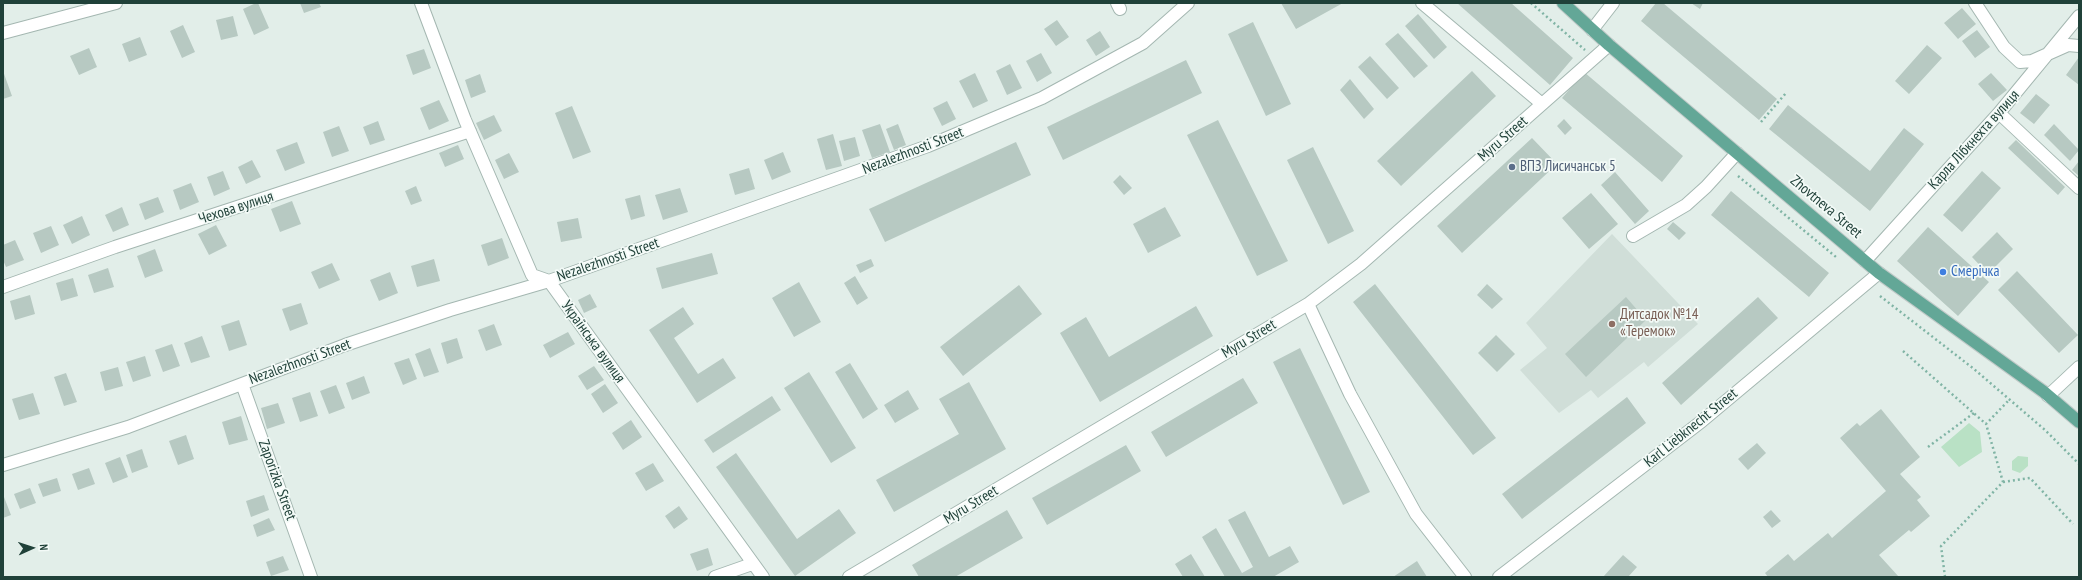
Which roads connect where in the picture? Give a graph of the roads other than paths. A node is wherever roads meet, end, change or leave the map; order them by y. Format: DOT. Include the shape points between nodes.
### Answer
graph roads {
  1 [pos="116,3"];
  2 [pos="421,3"];
  3 [pos="1188,3"];
  4 [pos="1422,3"];
  5 [pos="1563,3"];
  6 [pos="1613,3"];
  7 [pos="1975,3"];
  8 [pos="2079,16"];
  9 [pos="1592,30"];
  10 [pos="3,33"];
  11 [pos="1609,45"];
  12 [pos="2079,46"];
  13 [pos="2047,55"];
  14 [pos="1542,104"];
  15 [pos="1999,113"];
  16 [pos="470,132"];
  17 [pos="1737,153"];
  18 [pos="2079,188"];
  19 [pos="1633,236"];
  20 [pos="1865,260"];
  21 [pos="1879,273"];
  22 [pos="549,281"];
  23 [pos="3,286"];
  24 [pos="1308,304"];
  25 [pos="2079,367"];
  26 [pos="242,384"];
  27 [pos="2048,396"];
  28 [pos="2079,422"];
  29 [pos="3,465"];
  30 [pos="752,564"];
  31 [pos="311,577"];
  32 [pos="715,577"];
  33 [pos="763,577"];
  34 [pos="849,577"];
  35 [pos="1465,577"];
  36 [pos="1499,577"];
  1 -- 10 [label="street"];
  2 -- 16 [label="street"];
  3 -- 22 [label="street, Nezalezhnosti Street" via="1143,43 1042,98 921,149"];
  4 -- 14 [label="street"];
  5 -- 9 [label="main road, Zhovtneva Street"];
  6 -- 9 [label="street"];
  7 -- 13 [label="street" via="2004,47 2020,62 2032,61"];
  8 -- 13 [label="street, Карла Лібкнехта вулиця"];
  9 -- 11 [label="main road, Zhovtneva Street"];
  11 -- 14 [label="street, Myru Street"];
  11 -- 17 [label="main road, Zhovtneva Street"];
  12 -- 13 [label="street" via="2068,45"];
  13 -- 15 [label="street, Карла Лібкнехта вулиця"];
  14 -- 24 [label="street, Myru Street" via="1361,264"];
  15 -- 18 [label="street"];
  15 -- 20 [label="street, Карла Лібкнехта вулиця"];
  16 -- 22 [label="street" via="532,275"];
  16 -- 23 [label="street, Чехова вулиця"];
  17 -- 19 [label="street" via="1686,205"];
  17 -- 20 [label="main road, Zhovtneva Street"];
  20 -- 21 [label="main road, Zhovtneva Street"];
  21 -- 27 [label="main road, Zhovtneva Street"];
  21 -- 36 [label="street, Karl Liebknecht Street" via="1702,421"];
  22 -- 26 [label="street, Nezalezhnosti Street" via="345,345"];
  22 -- 30 [label="street, Українська вулиця"];
  24 -- 34 [label="street, Myru Street"];
  24 -- 35 [label="street" via="1350,394 1416,514"];
  25 -- 27 [label="street"];
  26 -- 29 [label="street, Nezalezhnosti Street" via="128,426"];
  26 -- 31 [label="street, Zaporizka Street"];
  27 -- 28 [label="main road, Zhovtneva Street"];
  30 -- 32 [label="street"];
  30 -- 33 [label="street, Українська вулиця"];
}
